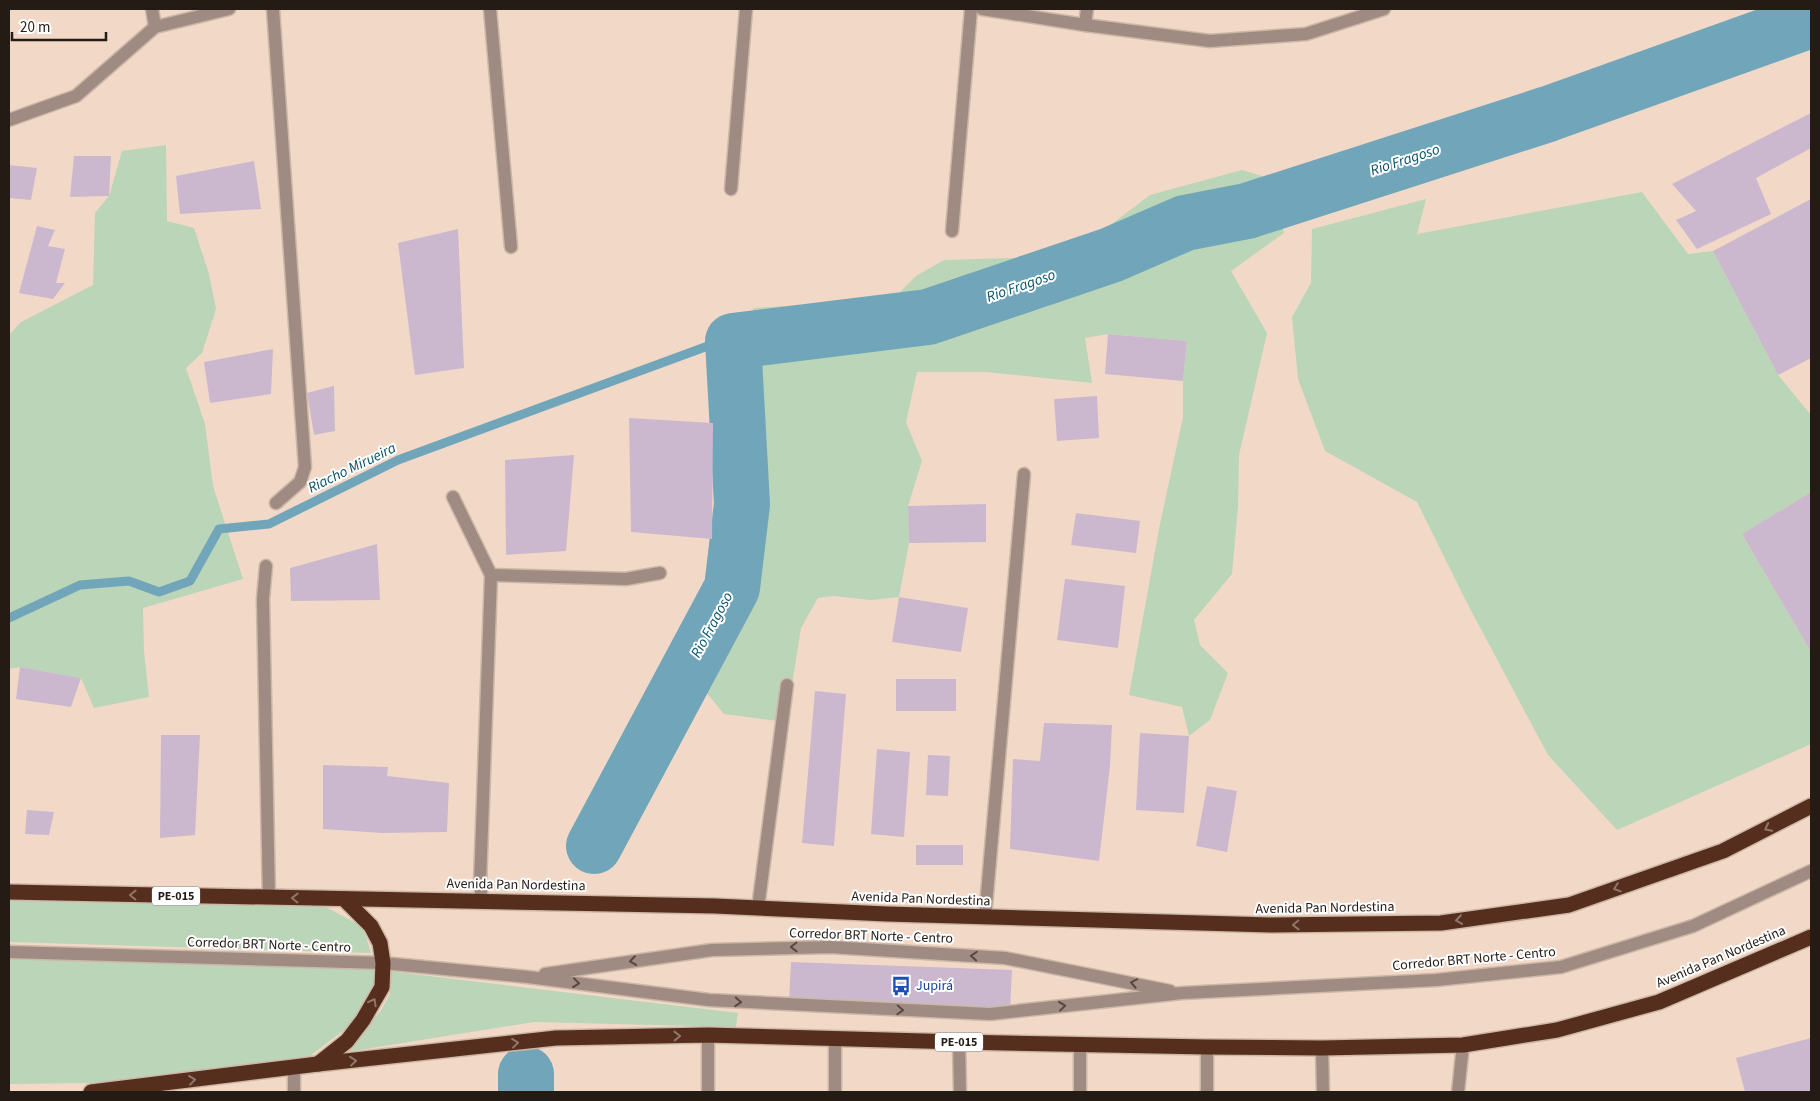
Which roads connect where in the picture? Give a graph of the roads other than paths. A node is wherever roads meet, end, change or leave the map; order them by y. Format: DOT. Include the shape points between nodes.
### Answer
graph roads {
  1 [pos="152,9"];
  2 [pos="229,9"];
  3 [pos="273,9"];
  4 [pos="490,9"];
  5 [pos="746,9"];
  6 [pos="972,9"];
  7 [pos="982,9"];
  8 [pos="1088,9"];
  9 [pos="1384,9"];
  10 [pos="1085,25"];
  11 [pos="155,27"];
  12 [pos="9,120"];
  13 [pos="731,189"];
  14 [pos="952,231"];
  15 [pos="511,247"];
  16 [pos="1024,474"];
  17 [pos="454,497"];
  18 [pos="276,503"];
  19 [pos="266,566"];
  20 [pos="660,573"];
  21 [pos="491,575"];
  22 [pos="787,685"];
  23 [pos="1811,806"];
  24 [pos="1811,871"];
  25 [pos="9,892"];
  26 [pos="269,898"];
  27 [pos="344,899"];
  28 [pos="482,900"];
  29 [pos="758,908"];
  30 [pos="985,917"];
  31 [pos="1811,937"];
  32 [pos="9,952"];
  33 [pos="383,963"];
  34 [pos="528,977"];
  35 [pos="1182,993"];
  36 [pos="708,1035"];
  37 [pos="835,1039"];
  38 [pos="959,1042"];
  39 [pos="1080,1044"];
  40 [pos="1463,1045"];
  41 [pos="1207,1047"];
  42 [pos="1322,1048"];
  43 [pos="318,1064"];
  44 [pos="294,1067"];
  45 [pos="165,1088"];
  46 [pos="91,1092"];
  47 [pos="294,1092"];
  48 [pos="708,1092"];
  49 [pos="834,1092"];
  50 [pos="960,1092"];
  51 [pos="1080,1092"];
  52 [pos="1207,1092"];
  53 [pos="1323,1092"];
  54 [pos="1458,1092"];
  1 -- 11 [label="street"];
  2 -- 11 [label="street"];
  3 -- 18 [label="street" via="305,467 300,482"];
  4 -- 15 [label="street"];
  5 -- 13 [label="street"];
  6 -- 14 [label="street"];
  7 -- 10 [label="street"];
  8 -- 10 [label="street"];
  9 -- 10 [label="street" via="1306,34 1210,41"];
  11 -- 12 [label="street" via="76,96"];
  16 -- 30 [label="street"];
  17 -- 21 [label="street"];
  19 -- 26 [label="street" via="263,599"];
  20 -- 21 [label="street" via="626,579"];
  21 -- 28 [label="street"];
  22 -- 29 [label="street"];
  23 -- 30 [label="highway, Avenida Pan Nordestina / PE-015, one-way" via="1723,851 1569,905 1450,922 1271,926"];
  24 -- 35 [label="street, Corredor BRT Norte - Centro" via="1693,926 1561,967 1436,980"];
  26 -- 25 [label="highway, Avenida Pan Nordestina / PE-015, one-way"];
  27 -- 26 [label="highway, Avenida Pan Nordestina / PE-015, one-way"];
  27 -- 28 [label="highway, Avenida Pan Nordestina / PE-015"];
  27 -- 33 [label="highway" via="371,926 380,943"];
  28 -- 29 [label="highway, Avenida Pan Nordestina / PE-015"];
  29 -- 30 [label="highway, Avenida Pan Nordestina / PE-015"];
  31 -- 40 [label="highway, Avenida Pan Nordestina / PE-015" via="1659,1002 1558,1030"];
  32 -- 33 [label="street, Corredor BRT Norte - Centro"];
  33 -- 34 [label="street, Corredor BRT Norte - Centro"];
  43 -- 33 [label="highway, one-way" via="347,1041 363,1020 382,987"];
  34 -- 35 [label="street, Corredor BRT Norte - Centro, one-way" via="718,1000 990,1014"];
  35 -- 34 [label="street, Corredor BRT Norte - Centro, one-way" via="1005,958 830,947 712,950"];
  36 -- 37 [label="highway, Avenida Pan Nordestina / PE-015"];
  43 -- 36 [label="highway, Avenida Pan Nordestina / PE-015, one-way" via="556,1038"];
  36 -- 48 [label="street"];
  37 -- 38 [label="highway, Avenida Pan Nordestina / PE-015"];
  37 -- 49 [label="street"];
  38 -- 39 [label="highway, Avenida Pan Nordestina / PE-015"];
  38 -- 50 [label="street"];
  39 -- 41 [label="highway, Avenida Pan Nordestina / PE-015"];
  39 -- 51 [label="street"];
  40 -- 42 [label="highway, Avenida Pan Nordestina / PE-015"];
  40 -- 54 [label="street"];
  41 -- 42 [label="highway, Avenida Pan Nordestina / PE-015"];
  41 -- 52 [label="street"];
  42 -- 53 [label="street"];
  43 -- 44 [label="highway, Avenida Pan Nordestina / PE-015"];
  45 -- 44 [label="highway, Avenida Pan Nordestina / PE-015, one-way"];
  44 -- 47 [label="street"];
  45 -- 46 [label="highway, Avenida Pan Nordestina / PE-015"];
}
